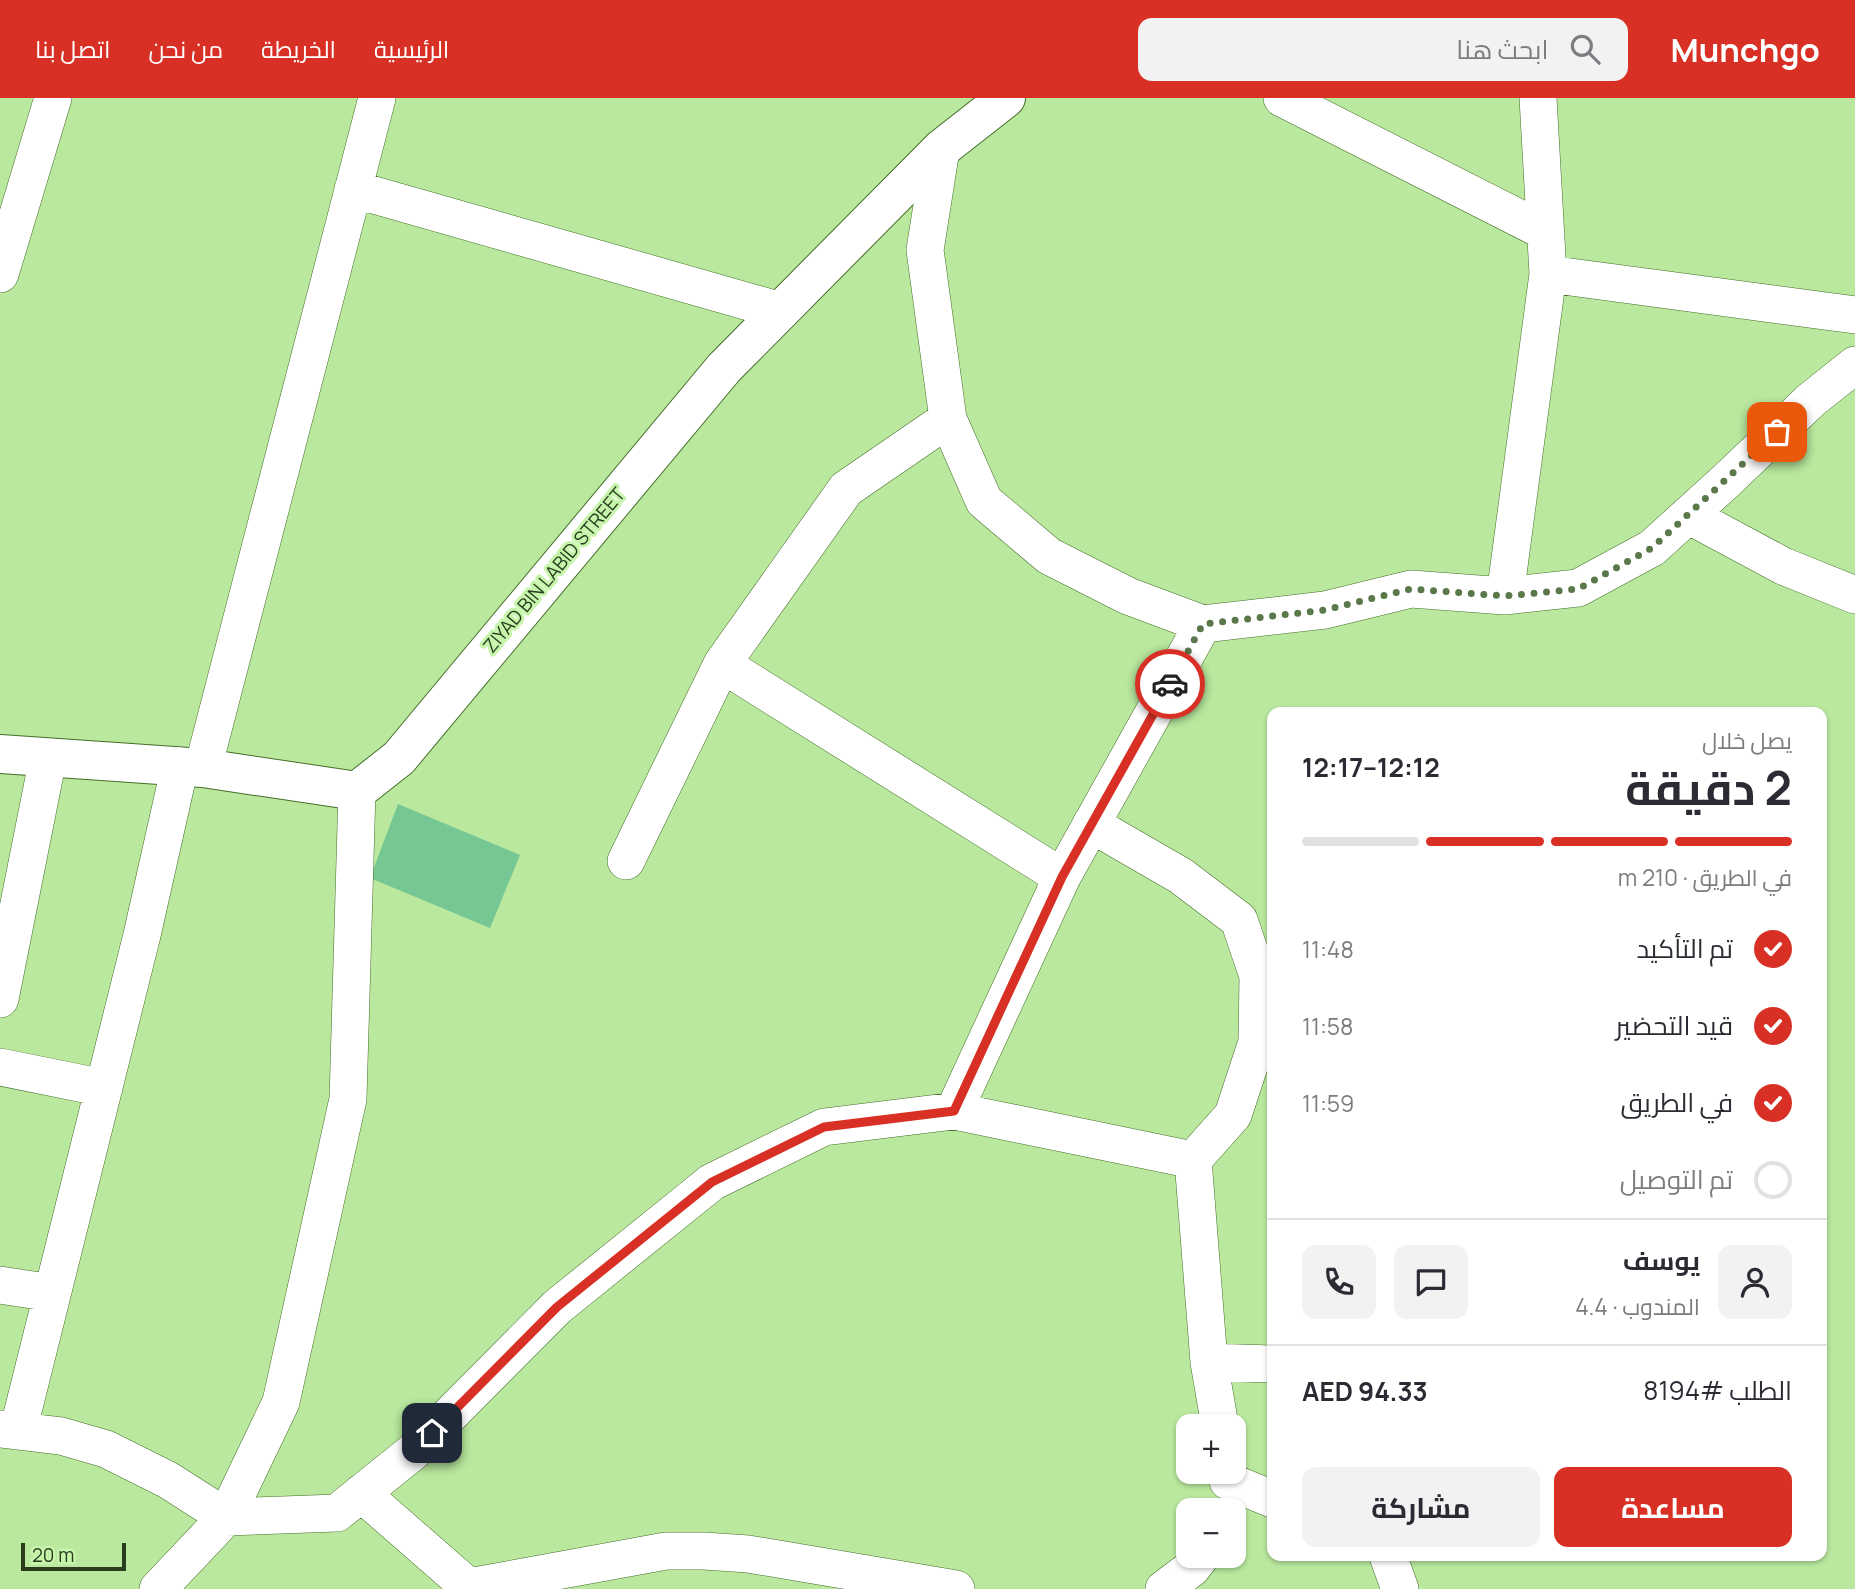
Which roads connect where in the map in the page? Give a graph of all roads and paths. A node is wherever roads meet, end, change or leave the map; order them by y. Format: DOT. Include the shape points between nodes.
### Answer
graph roads {
  1 [pos="53,98"];
  2 [pos="377,98"];
  3 [pos="1006,98"];
  4 [pos="1282,98"];
  5 [pos="1538,98"];
  6 [pos="941,149"];
  7 [pos="353,189"];
  8 [pos="1546,232"];
  9 [pos="0,274"];
  10 [pos="1548,274"];
  11 [pos="780,311"];
  12 [pos="1855,315"];
  13 [pos="1855,365"];
  14 [pos="948,419"];
  15 [pos="1688,515"];
  16 [pos="1855,595"];
  17 [pos="1505,596"];
  18 [pos="1203,624"];
  19 [pos="722,664"];
  20 [pos="0,754"];
  21 [pos="48,758"];
  22 [pos="192,767"];
  23 [pos="357,791"];
  24 [pos="1091,824"];
  25 [pos="626,861"];
  26 [pos="1062,877"];
  27 [pos="0,999"];
  28 [pos="0,1067"];
  29 [pos="104,1088"];
  30 [pos="954,1111"];
  31 [pos="1193,1160"];
  32 [pos="0,1285"];
  33 [pos="52,1293"];
  34 [pos="1209,1362"];
  35 [pos="1267,1364"];
  36 [pos="1218,1414"];
  37 [pos="9,1430"];
  38 [pos="1225,1488"];
  39 [pos="361,1493"];
  40 [pos="1267,1498"];
  41 [pos="226,1517"];
  42 [pos="1390,1561"];
  43 [pos="1192,1568"];
  44 [pos="470,1588"];
  45 [pos="158,1589"];
  46 [pos="956,1589"];
  47 [pos="1164,1589"];
  48 [pos="1400,1589"];
  1 -- 9 [label="street"];
  2 -- 7 [label="street"];
  3 -- 6 [label="main road, ZIYAD BIN LABID STREET"];
  4 -- 8 [label="street"];
  5 -- 8 [label="street"];
  6 -- 11 [label="main road, ZIYAD BIN LABID STREET"];
  6 -- 14 [label="street" via="925,250"];
  7 -- 11 [label="street"];
  7 -- 22 [label="street"];
  8 -- 10 [label="street"];
  10 -- 12 [label="street"];
  10 -- 17 [label="street"];
  11 -- 23 [label="main road, ZIYAD BIN LABID STREET" via="724,368 399,758"];
  13 -- 15 [label="street"];
  14 -- 18 [label="street" via="984,501 1049,556 1128,596"];
  14 -- 19 [label="street" via="846,489"];
  15 -- 16 [label="street" via="1783,566"];
  15 -- 17 [label="street" via="1652,548 1578,589"];
  17 -- 18 [label="street" via="1411,589 1325,610"];
  18 -- 24 [label="street"];
  19 -- 25 [label="street"];
  19 -- 26 [label="street"];
  20 -- 21 [label="main road"];
  21 -- 22 [label="main road"];
  21 -- 27 [label="street"];
  22 -- 23 [label="main road"];
  22 -- 29 [label="street" via="142,935"];
  23 -- 41 [label="street" via="348,1099 281,1402"];
  24 -- 26 [label="street"];
  24 -- 31 [label="street" via="1181,876 1239,920 1258,976 1258,1042 1233,1115"];
  26 -- 30 [label="street"];
  28 -- 29 [label="street"];
  29 -- 33 [label="street"];
  30 -- 31 [label="street"];
  30 -- 39 [label="street" via="824,1127 712,1182 557,1307 414,1451"];
  31 -- 34 [label="street"];
  32 -- 33 [label="street"];
  33 -- 37 [label="street"];
  34 -- 35 [label="street"];
  34 -- 36 [label="street"];
  37 -- 41 [label="street" via="61,1436 106,1450 168,1480"];
  38 -- 40 [label="street"];
  39 -- 41 [label="street" via="337,1513"];
  39 -- 44 [label="street"];
  41 -- 45 [label="street"];
  42 -- 48 [label="street"];
  43 -- 47 [label="street"];
  44 -- 46 [label="street" via="666,1551 704,1550"];
}
